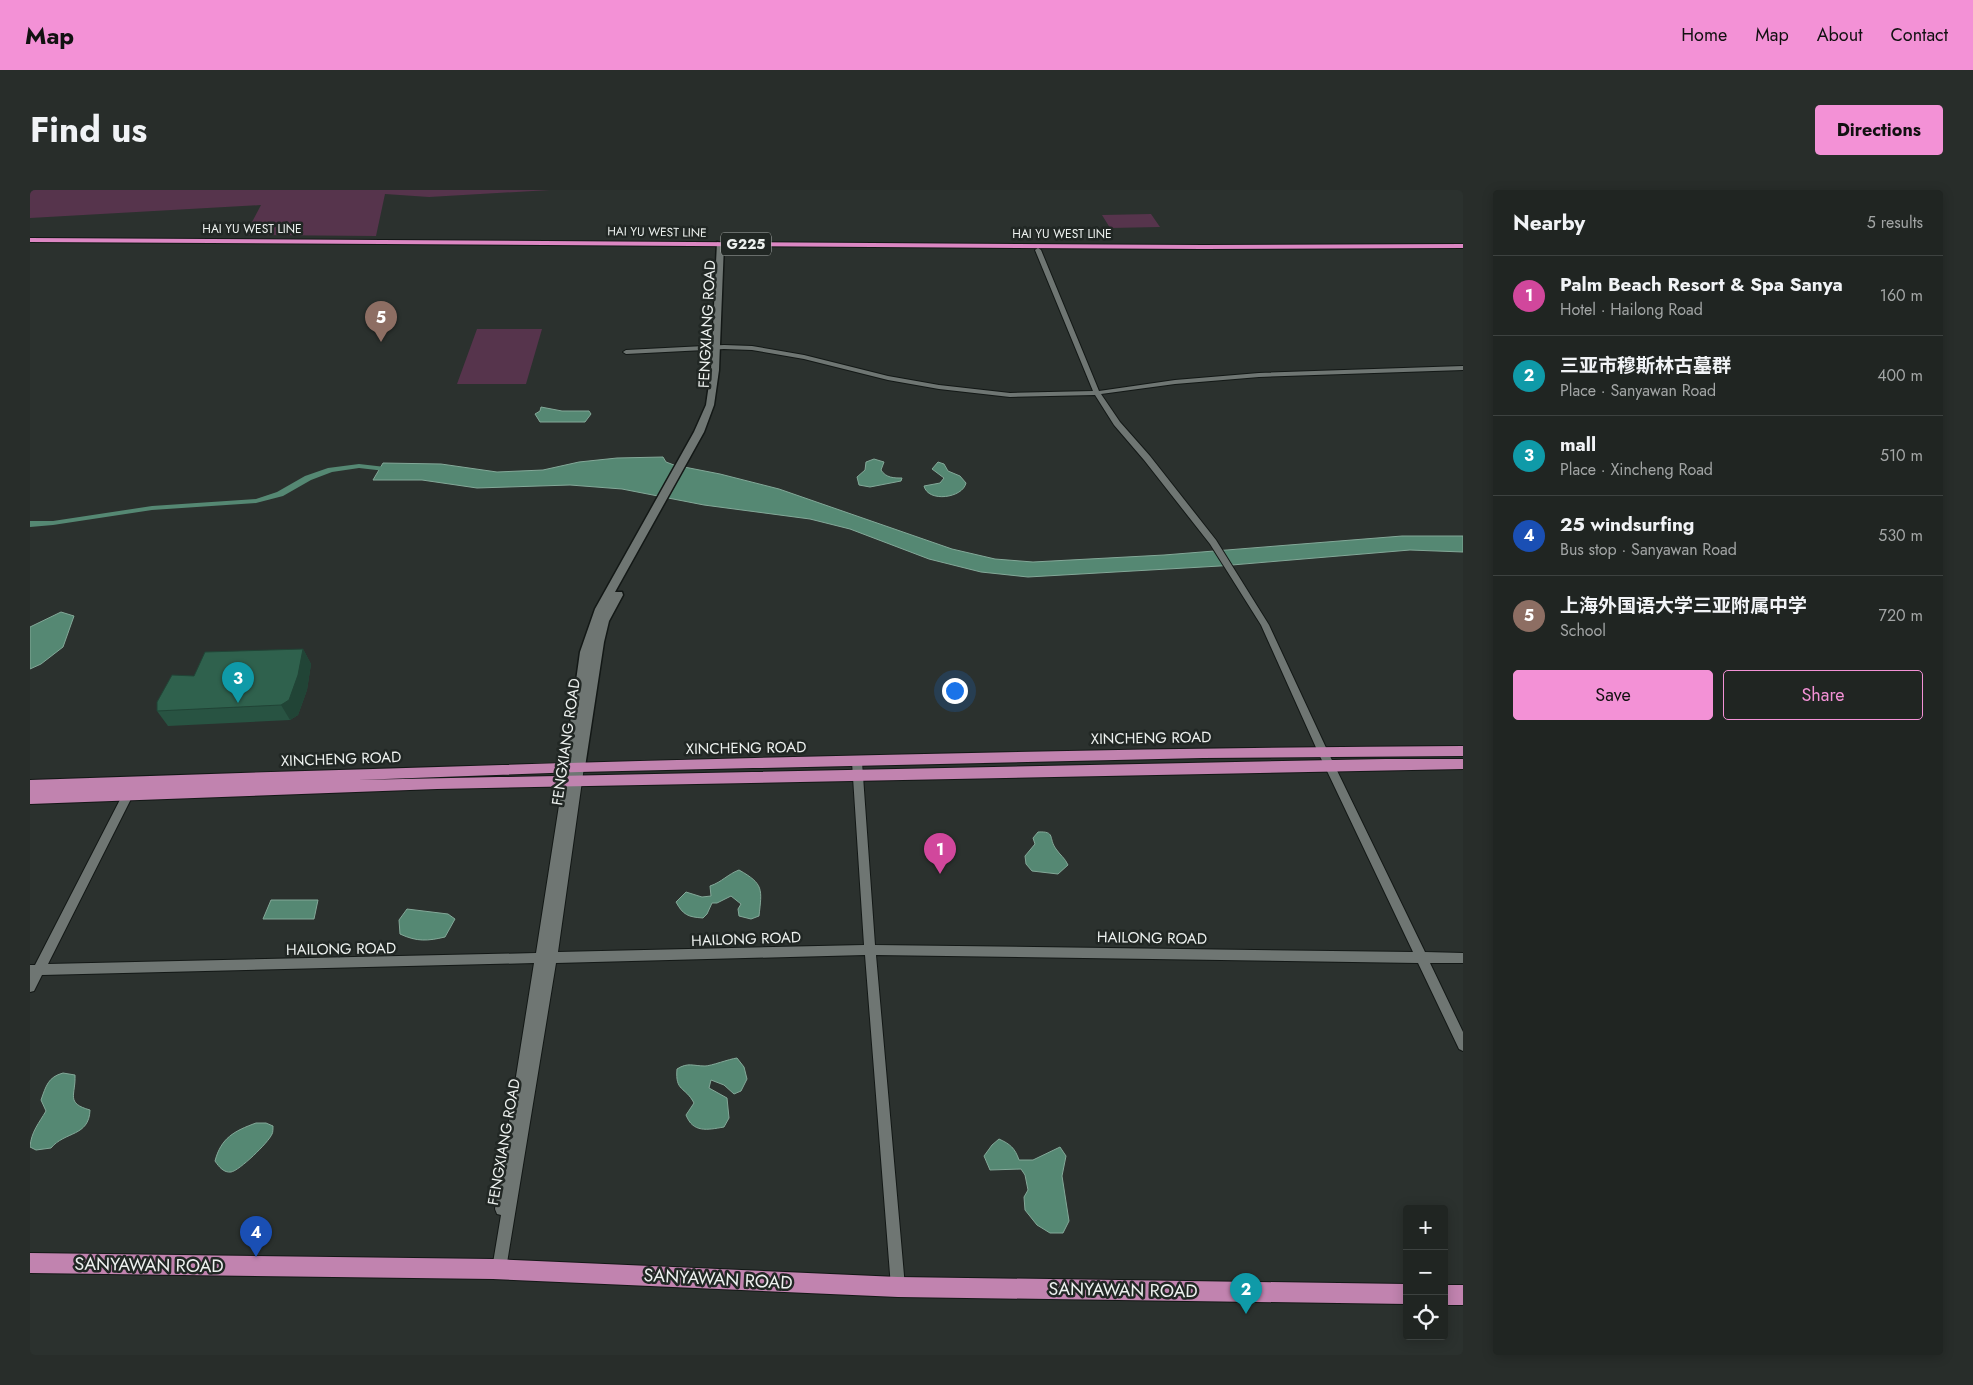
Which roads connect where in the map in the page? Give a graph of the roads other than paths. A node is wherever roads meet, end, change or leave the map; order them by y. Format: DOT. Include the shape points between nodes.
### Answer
graph roads {
  1 [pos="30,240"];
  2 [pos="30,245"];
  3 [pos="723,246"];
  4 [pos="1463,246"];
  5 [pos="1205,249"];
  6 [pos="1038,250"];
  7 [pos="1463,251"];
  8 [pos="720,347"];
  9 [pos="626,352"];
  10 [pos="1463,368"];
  11 [pos="1097,393"];
  12 [pos="1463,751"];
  13 [pos="1326,758"];
  14 [pos="1463,764"];
  15 [pos="574,767"];
  16 [pos="857,769"];
  17 [pos="572,781"];
  18 [pos="30,786"];
  19 [pos="132,787"];
  20 [pos="30,798"];
  21 [pos="870,950"];
  22 [pos="1422,957"];
  23 [pos="1463,958"];
  24 [pos="546,959"];
  25 [pos="34,970"];
  26 [pos="30,987"];
  27 [pos="1463,1045"];
  28 [pos="30,1263"];
  29 [pos="496,1269"];
  30 [pos="898,1287"];
  31 [pos="1403,1294"];
  32 [pos="1448,1295"];
  33 [pos="1463,1295"];
  1 -- 3 [label="highway, HAI YU WEST LINE / G225"];
  2 -- 3 [label="highway, HAI YU WEST LINE / G225"];
  3 -- 5 [label="highway, HAI YU WEST LINE / G225"];
  3 -- 6 [label="highway, HAI YU WEST LINE / G225"];
  3 -- 8 [label="street, FENGXIANG ROAD"];
  4 -- 5 [label="highway, HAI YU WEST LINE / G225"];
  5 -- 6 [label="highway, HAI YU WEST LINE / G225"];
  5 -- 7 [label="highway, HAI YU WEST LINE / G225"];
  6 -- 11 [label="street"];
  8 -- 9 [label="street"];
  8 -- 11 [label="street" via="752,348 804,357 888,378 968,392 1010,395"];
  8 -- 15 [label="street, FENGXIANG ROAD" via="723,370 717,405 707,433 685,465 604,621"];
  10 -- 11 [label="street" via="1259,375"];
  11 -- 13 [label="street" via="1117,423 1213,542 1265,625"];
  12 -- 13 [label="main road, XINCHENG ROAD"];
  13 -- 14 [label="main road, XINCHENG ROAD"];
  13 -- 16 [label="main road, XINCHENG ROAD"];
  13 -- 22 [label="street"];
  15 -- 16 [label="main road, XINCHENG ROAD"];
  15 -- 17 [label="street, FENGXIANG ROAD"];
  15 -- 19 [label="main road, XINCHENG ROAD"];
  16 -- 17 [label="main road, XINCHENG ROAD"];
  16 -- 21 [label="street"];
  17 -- 19 [label="main road, XINCHENG ROAD"];
  17 -- 24 [label="street, FENGXIANG ROAD"];
  18 -- 19 [label="main road, XINCHENG ROAD"];
  19 -- 20 [label="main road, XINCHENG ROAD"];
  19 -- 25 [label="street"];
  21 -- 22 [label="street, HAILONG ROAD"];
  21 -- 24 [label="street, HAILONG ROAD"];
  21 -- 30 [label="street"];
  22 -- 23 [label="street, HAILONG ROAD"];
  22 -- 27 [label="street"];
  24 -- 25 [label="street, HAILONG ROAD"];
  24 -- 29 [label="street, FENGXIANG ROAD"];
  25 -- 26 [label="street"];
  28 -- 29 [label="main road, SANYAWAN ROAD"];
  29 -- 30 [label="main road, SANYAWAN ROAD"];
  30 -- 31 [label="main road, SANYAWAN ROAD"];
  32 -- 33 [label="main road"];
}
